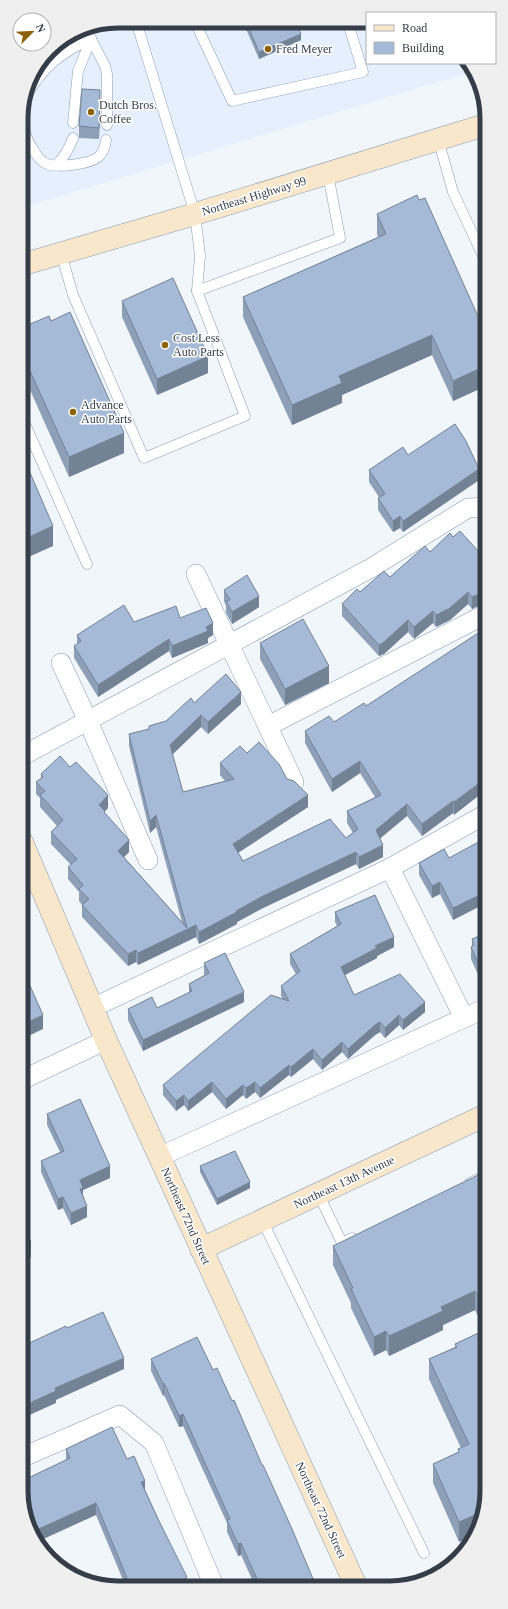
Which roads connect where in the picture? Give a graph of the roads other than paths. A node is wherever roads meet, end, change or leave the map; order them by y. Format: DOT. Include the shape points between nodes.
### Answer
graph roads {
  1 [pos="138,28"];
  2 [pos="198,28"];
  3 [pos="350,28"];
  4 [pos="91,39"];
  5 [pos="36,82"];
  6 [pos="73,123"];
  7 [pos="107,125"];
  8 [pos="480,127"];
  9 [pos="73,138"];
  10 [pos="106,140"];
  11 [pos="438,140"];
  12 [pos="28,141"];
  13 [pos="56,165"];
  14 [pos="328,174"];
  15 [pos="195,214"];
  16 [pos="480,249"];
  17 [pos="61,253"];
  18 [pos="28,263"];
  19 [pos="197,291"];
  20 [pos="28,431"];
  21 [pos="480,507"];
  22 [pos="87,564"];
  23 [pos="196,574"];
  24 [pos="480,617"];
  25 [pos="229,645"];
  26 [pos="61,663"];
  27 [pos="88,721"];
  28 [pos="268,726"];
  29 [pos="28,753"];
  30 [pos="294,782"];
  31 [pos="480,817"];
  32 [pos="28,856"];
  33 [pos="148,860"];
  34 [pos="390,868"];
  35 [pos="92,1008"];
  36 [pos="480,1011"];
  37 [pos="464,1018"];
  38 [pos="106,1040"];
  39 [pos="28,1077"];
  40 [pos="480,1117"];
  41 [pos="159,1157"];
  42 [pos="480,1178"];
  43 [pos="458,1189"];
  44 [pos="318,1194"];
  45 [pos="262,1220"];
  46 [pos="364,1233"];
  47 [pos="201,1249"];
  48 [pos="28,1455"];
  49 [pos="424,1553"];
  50 [pos="212,1581"];
  51 [pos="354,1581"];
  1 -- 15 [label="lane"];
  2 -- 3 [label="lane" via="232,101 363,72"];
  4 -- 5 [label="lane" via="74,46 58,58"];
  4 -- 6 [label="lane" via="78,71"];
  4 -- 7 [label="lane" via="105,66"];
  8 -- 11 [label="street, Northeast Highway 99"];
  9 -- 13 [label="lane" via="63,159"];
  10 -- 13 [label="lane" via="102,154 92,161"];
  11 -- 14 [label="street, Northeast Highway 99"];
  11 -- 16 [label="lane" via="453,192"];
  12 -- 13 [label="lane" via="38,158 46,164"];
  14 -- 15 [label="street, Northeast Highway 99"];
  14 -- 19 [label="lane" via="340,238"];
  15 -- 17 [label="street, Northeast Highway 99"];
  15 -- 19 [label="lane" via="200,256"];
  17 -- 18 [label="street, Northeast Highway 99"];
  17 -- 19 [label="lane" via="73,295 144,458 245,416"];
  20 -- 22 [label="lane"];
  21 -- 25 [label="street" via="468,508 371,568"];
  23 -- 25 [label="street"];
  24 -- 28 [label="street"];
  25 -- 27 [label="street"];
  25 -- 28 [label="street"];
  26 -- 27 [label="street"];
  27 -- 29 [label="street"];
  27 -- 33 [label="street"];
  28 -- 30 [label="street"];
  31 -- 34 [label="street"];
  32 -- 35 [label="street, Northeast 72nd Street"];
  34 -- 35 [label="street"];
  34 -- 37 [label="street"];
  35 -- 38 [label="street, Northeast 72nd Street"];
  36 -- 37 [label="street"];
  37 -- 41 [label="street"];
  38 -- 39 [label="street"];
  38 -- 41 [label="street, Northeast 72nd Street"];
  40 -- 44 [label="street, Northeast 13th Avenue"];
  41 -- 47 [label="street, Northeast 72nd Street"];
  42 -- 43 [label="lane"];
  44 -- 45 [label="street, Northeast 13th Avenue"];
  44 -- 46 [label="lane" via="342,1243"];
  45 -- 47 [label="street, Northeast 13th Avenue"];
  45 -- 49 [label="lane"];
  47 -- 51 [label="street, Northeast 72nd Street"];
  48 -- 50 [label="street" via="120,1415 154,1443"];
}
